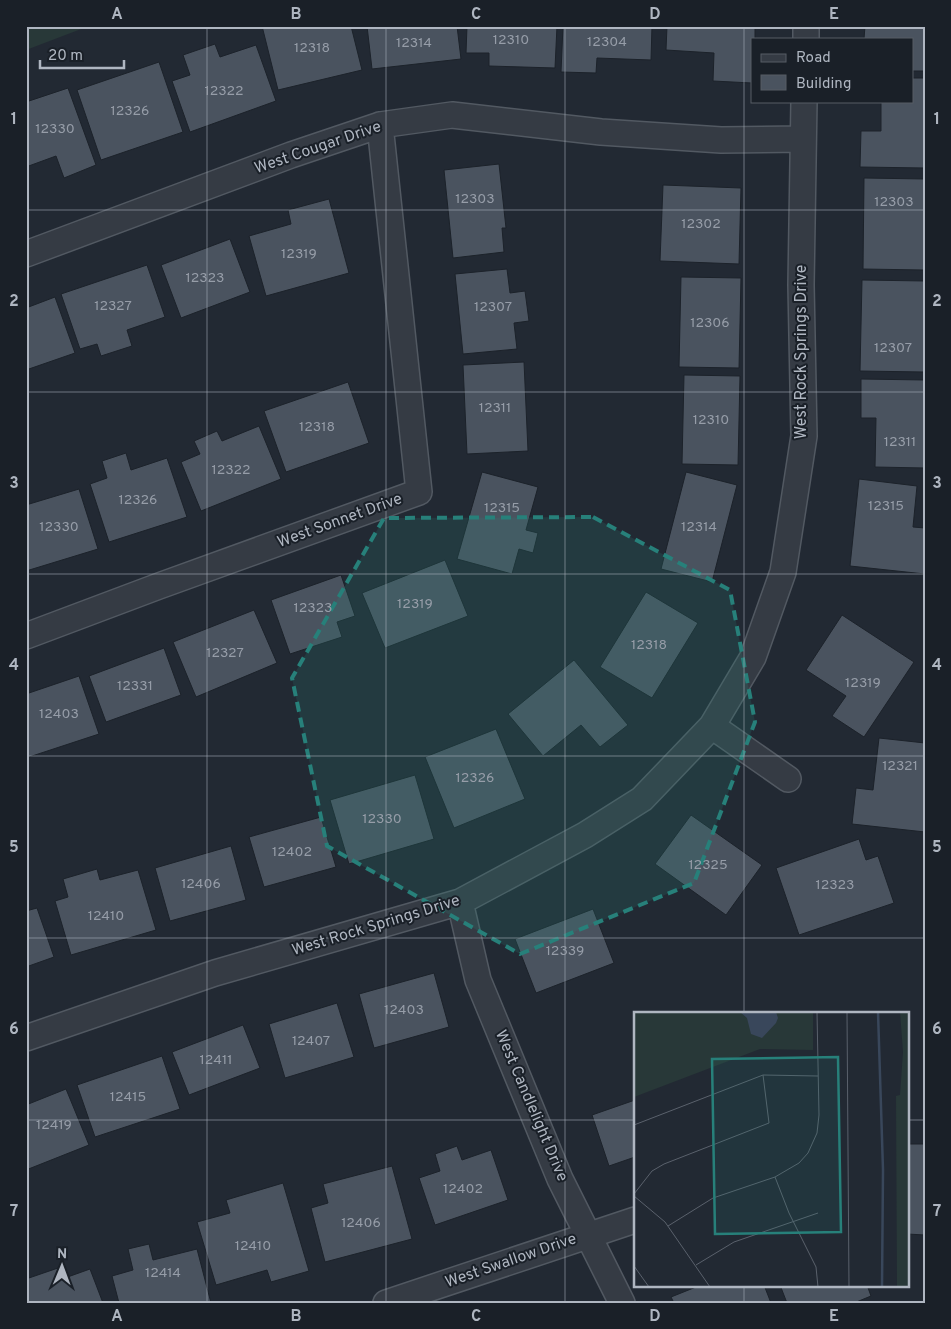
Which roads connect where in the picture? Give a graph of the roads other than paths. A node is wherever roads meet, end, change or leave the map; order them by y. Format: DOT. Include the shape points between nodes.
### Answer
graph roads {
  1 [pos="804,102"];
  2 [pos="380,125"];
  3 [pos="803,139"];
  4 [pos="26,254"];
  5 [pos="26,636"];
  6 [pos="712,726"];
  7 [pos="788,779"];
  8 [pos="460,902"];
  9 [pos="26,1038"];
  10 [pos="634,1220"];
  11 [pos="589,1235"];
  12 [pos="386,1303"];
  13 [pos="622,1303"];
  1 -- 3 [label="street, West Rock Springs Drive"];
  2 -- 3 [label="street, West Cougar Drive" via="452,115 601,132 712,140"];
  2 -- 4 [label="street, West Cougar Drive"];
  2 -- 5 [label="street, West Sonnet Drive" via="419,492"];
  3 -- 6 [label="street, West Rock Springs Drive" via="804,436 783,572 752,657"];
  6 -- 7 [label="street"];
  6 -- 8 [label="street, West Rock Springs Drive" via="642,799 585,835"];
  8 -- 9 [label="street, West Rock Springs Drive" via="215,973"];
  8 -- 11 [label="street, West Candlelight Drive" via="478,980 560,1179"];
  10 -- 11 [label="street, West Swallow Drive"];
  11 -- 12 [label="street, West Swallow Drive"];
  11 -- 13 [label="street, West Candlelight Drive"];
}
